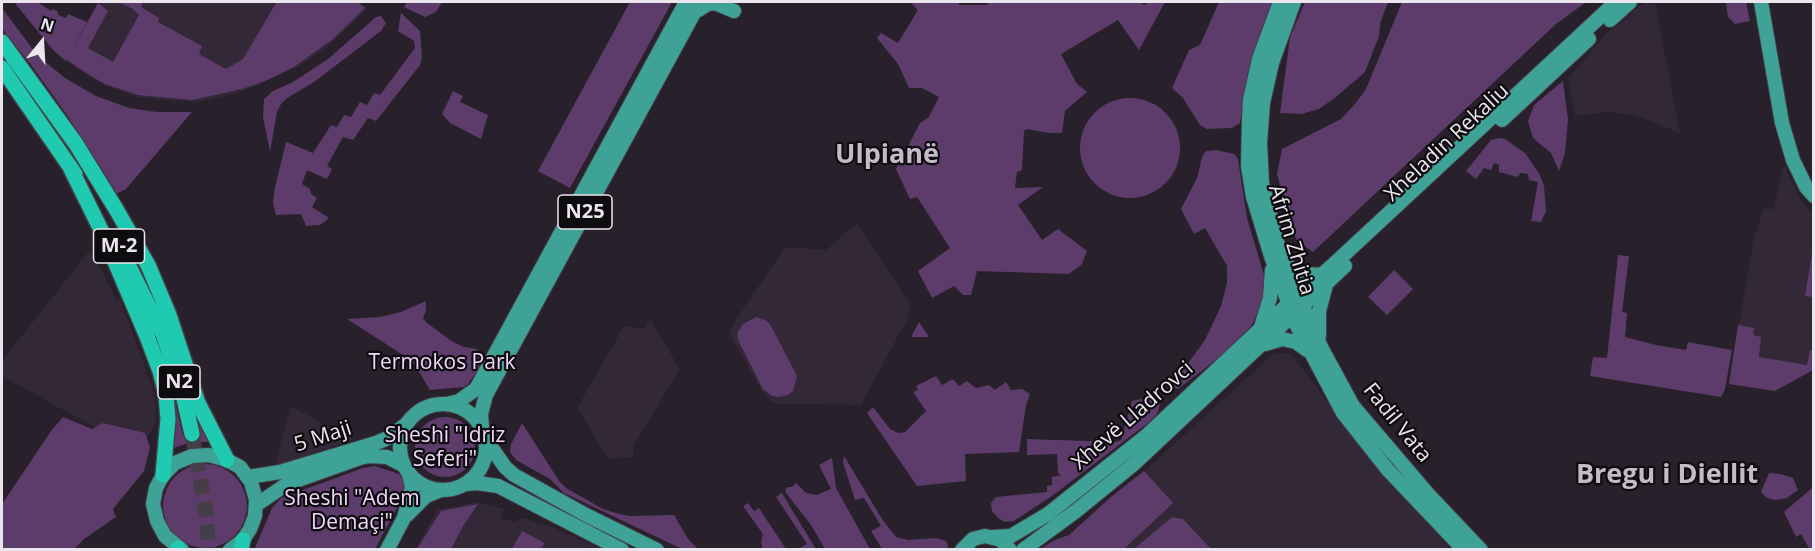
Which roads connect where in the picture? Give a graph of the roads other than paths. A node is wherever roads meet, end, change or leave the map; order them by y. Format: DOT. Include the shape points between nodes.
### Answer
graph roads {
  1 [pos="1280,2"];
  2 [pos="1294,2"];
  3 [pos="1616,2"];
  4 [pos="1630,2"];
  5 [pos="1761,2"];
  6 [pos="693,5"];
  7 [pos="734,10"];
  8 [pos="2,42"];
  9 [pos="2,68"];
  10 [pos="69,165"];
  11 [pos="93,171"];
  12 [pos="1814,196"];
  13 [pos="1276,256"];
  14 [pos="1325,278"];
  15 [pos="1295,306"];
  16 [pos="1260,329"];
  17 [pos="161,331"];
  18 [pos="1258,349"];
  19 [pos="1315,350"];
  20 [pos="447,404"];
  21 [pos="406,424"];
  22 [pos="484,433"];
  23 [pos="192,434"];
  24 [pos="227,460"];
  25 [pos="406,469"];
  26 [pos="163,475"];
  27 [pos="248,477"];
  28 [pos="466,484"];
  29 [pos="441,490"];
  30 [pos="256,505"];
  31 [pos="404,519"];
  32 [pos="993,537"];
  33 [pos="242,545"];
  34 [pos="179,549"];
  35 [pos="230,549"];
  36 [pos="387,549"];
  37 [pos="622,549"];
  38 [pos="657,549"];
  39 [pos="962,549"];
  40 [pos="1010,549"];
  41 [pos="1023,549"];
  42 [pos="1464,549"];
  43 [pos="1481,549"];
  1 -- 13 [label="main road, Afrim Zhitia" via="1259,58 1250,100 1248,166 1253,197"];
  2 -- 13 [label="main road, Afrim Zhitia" via="1272,63 1260,143 1262,183"];
  3 -- 14 [label="main road, Xheladin Rekaliu"];
  4 -- 14 [label="main road, Xheladin Rekaliu"];
  5 -- 12 [label="main road" via="1792,160"];
  6 -- 7 [label="main road" via="715,3"];
  6 -- 20 [label="main road, N25" via="476,389"];
  6 -- 22 [label="main road, N25" via="486,395 481,414"];
  8 -- 11 [label="highway, M-2"];
  9 -- 10 [label="highway, M-2"];
  10 -- 17 [label="highway, M-2" via="103,214"];
  10 -- 26 [label="highway" via="114,258 160,371 168,412"];
  11 -- 17 [label="highway, M-2" via="142,276"];
  11 -- 24 [label="highway" via="148,265 198,403"];
  13 -- 14 [label="main road" via="1290,268"];
  13 -- 15 [label="main road, Afrim Zhitia"];
  13 -- 16 [label="main road" via="1270,298"];
  14 -- 15 [label="main road, Xheladin Rekaliu"];
  14 -- 19 [label="main road"];
  15 -- 16 [label="main road, Xhevë Lladrovci"];
  15 -- 18 [label="main road, Xhevë Lladrovci"];
  15 -- 19 [label="main road, Fadil Vata"];
  16 -- 32 [label="main road, Xhevë Lladrovci" via="1166,418 1081,489 1018,532"];
  17 -- 23 [label="highway, N2" via="182,390"];
  18 -- 19 [label="main road" via="1282,339"];
  18 -- 41 [label="main road, Xhevë Lladrovci" via="1128,469"];
  19 -- 42 [label="main road, Fadil Vata" via="1334,397 1360,437"];
  19 -- 43 [label="main road, Fadil Vata" via="1353,406"];
  20 -- 21 [label="main road" via="427,406"];
  20 -- 22 [label="main road" via="472,414"];
  21 -- 25 [label="main road" via="400,449"];
  21 -- 27 [label="main road, 5 Maji" via="376,443 280,472"];
  22 -- 28 [label="main road" via="487,453 483,465"];
  22 -- 38 [label="main road" via="514,475"];
  24 -- 26 [label="main road" via="192,456"];
  24 -- 27 [label="main road"];
  25 -- 29 [label="main road" via="428,488"];
  25 -- 30 [label="main road, 5 Maji" via="387,457 360,458 287,484"];
  25 -- 31 [label="main road" via="412,487"];
  26 -- 34 [label="main road" via="153,504 165,536"];
  27 -- 30 [label="main road"];
  28 -- 29 [label="main road"];
  28 -- 37 [label="main road" via="498,486"];
  29 -- 31 [label="main road" via="426,496"];
  30 -- 33 [label="main road"];
  31 -- 36 [label="main road"];
  32 -- 39 [label="main road, Xhevë Lladrovci" via="977,538"];
  32 -- 40 [label="main road"];
  33 -- 35 [label="main road"];
}
